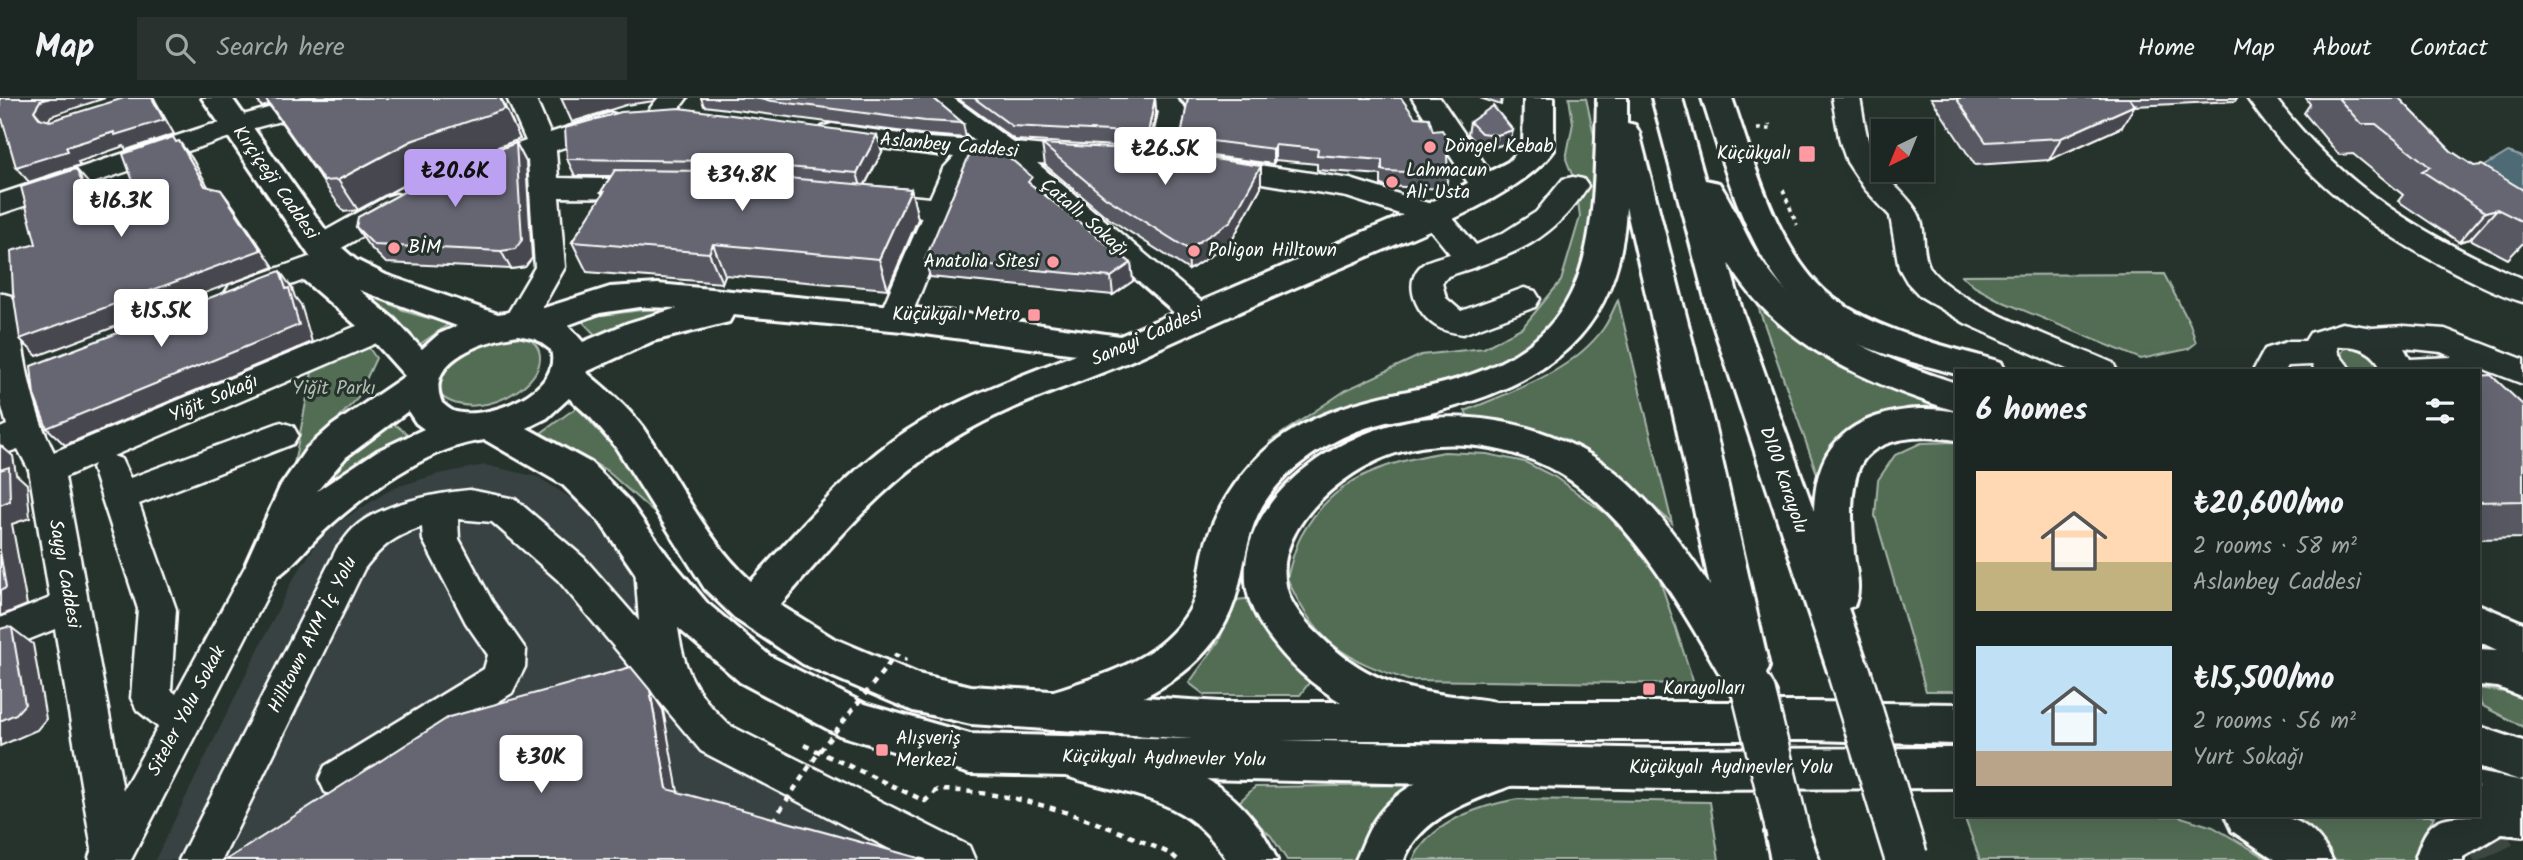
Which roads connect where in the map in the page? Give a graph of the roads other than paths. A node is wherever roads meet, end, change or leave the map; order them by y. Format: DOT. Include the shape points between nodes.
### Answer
graph roads {
  1 [pos="198,98"];
  2 [pos="217,98"];
  3 [pos="334,98"];
  4 [pos="521,98"];
  5 [pos="936,98"];
  6 [pos="1158,98"];
  7 [pos="1426,98"];
  8 [pos="1539,98"];
  9 [pos="1614,98"];
  10 [pos="1717,98"];
  11 [pos="1846,98"];
  12 [pos="2261,98"];
  13 [pos="675,108"];
  14 [pos="1671,113"];
  15 [pos="228,128"];
  16 [pos="801,128"];
  17 [pos="541,144"];
  18 [pos="1007,152"];
  19 [pos="1137,160"];
  20 [pos="452,176"];
  21 [pos="1573,186"];
  22 [pos="546,187"];
  23 [pos="1486,188"];
  24 [pos="680,189"];
  25 [pos="419,191"];
  26 [pos="839,200"];
  27 [pos="0,204"];
  28 [pos="940,209"];
  29 [pos="1434,215"];
  30 [pos="314,257"];
  31 [pos="1470,258"];
  32 [pos="2523,291"];
  33 [pos="1524,299"];
  34 [pos="219,302"];
  35 [pos="767,306"];
  36 [pos="1197,315"];
  37 [pos="1,316"];
  38 [pos="895,316"];
  39 [pos="516,324"];
  40 [pos="382,328"];
  41 [pos="1023,333"];
  42 [pos="2369,340"];
  43 [pos="1122,350"];
  44 [pos="2479,356"];
  45 [pos="2329,363"];
  46 [pos="568,369"];
  47 [pos="1981,369"];
  48 [pos="2097,369"];
  49 [pos="2269,369"];
  50 [pos="2397,369"];
  51 [pos="2434,369"];
  52 [pos="2523,372"];
  53 [pos="421,380"];
  54 [pos="1020,389"];
  55 [pos="1955,397"];
  56 [pos="479,426"];
  57 [pos="1955,426"];
  58 [pos="281,435"];
  59 [pos="13,436"];
  60 [pos="46,470"];
  61 [pos="439,507"];
  62 [pos="266,563"];
  63 [pos="653,567"];
  64 [pos="70,606"];
  65 [pos="752,608"];
  66 [pos="2480,623"];
  67 [pos="0,635"];
  68 [pos="2523,643"];
  69 [pos="2480,667"];
  70 [pos="1849,672"];
  71 [pos="2523,678"];
  72 [pos="674,689"];
  73 [pos="1754,693"];
  74 [pos="1051,711"];
  75 [pos="1500,721"];
  76 [pos="182,722"];
  77 [pos="1955,724"];
  78 [pos="2480,747"];
  79 [pos="1071,758"];
  80 [pos="1513,765"];
  81 [pos="1955,768"];
  82 [pos="2511,770"];
  83 [pos="340,779"];
  84 [pos="2480,792"];
  85 [pos="2523,815"];
  86 [pos="2250,817"];
  87 [pos="1789,851"];
  88 [pos="111,855"];
  89 [pos="1907,859"];
  90 [pos="200,860"];
  91 [pos="954,860"];
  92 [pos="1253,860"];
  93 [pos="1380,860"];
  94 [pos="2308,860"];
  95 [pos="2439,860"];
  1 -- 15 [label="main road, Kırçiçeği Caddesi"];
  2 -- 15 [label="main road, Kırçiçeği Caddesi"];
  3 -- 15 [label="street"];
  4 -- 17 [label="street"];
  5 -- 18 [label="street, Çatallı Sokağı"];
  6 -- 19 [label="street" via="1173,110"];
  7 -- 23 [label="street"];
  8 -- 23 [label="main road, Sanayi Caddesi" via="1538,150 1519,169"];
  9 -- 73 [label="main road" via="1696,429"];
  9 -- 74 [label="main road" via="1608,223 1601,263 1590,295 1553,344 1482,384 1371,412 1327,429 1282,457 1245,500 1225,546 1216,596 1198,633 1172,659 1137,681"];
  10 -- 47 [label="main road" via="1780,256 1821,306 1854,326 1908,348"];
  11 -- 48 [label="street" via="1852,139 1874,181 1910,226 1912,261 1922,281 1950,302"];
  12 -- 32 [label="street" via="2332,180 2369,209 2440,252"];
  13 -- 17 [label="street" via="637,114"];
  14 -- 55 [label="main road" via="1759,284 1805,327 1851,356"];
  14 -- 70 [label="main road, D100 Karayolu" via="1725,310"];
  15 -- 27 [label="street"];
  15 -- 30 [label="main road, Kırçiçeği Caddesi"];
  16 -- 18 [label="street, Aslanbey Caddesi" via="928,147"];
  17 -- 20 [label="street"];
  17 -- 22 [label="street"];
  18 -- 19 [label="street, Aslanbey Caddesi"];
  18 -- 28 [label="street" via="969,160 957,169"];
  18 -- 36 [label="street, Çatallı Sokağı"];
  19 -- 29 [label="street, Aslanbey Caddesi" via="1350,188"];
  21 -- 31 [label="street" via="1555,213 1536,229"];
  22 -- 24 [label="street"];
  22 -- 39 [label="street" via="550,267"];
  23 -- 29 [label="main road, Sanayi Caddesi"];
  25 -- 30 [label="street"];
  26 -- 28 [label="street"];
  28 -- 38 [label="street"];
  29 -- 31 [label="street"];
  29 -- 36 [label="main road, Sanayi Caddesi"];
  30 -- 34 [label="street"];
  30 -- 39 [label="main road, Kırçiçeği Caddesi" via="374,283"];
  30 -- 40 [label="main road, Kırçiçeği Caddesi"];
  31 -- 33 [label="street" via="1437,269 1428,279 1428,292 1446,319 1463,323"];
  35 -- 38 [label="main road"];
  35 -- 39 [label="main road" via="623,297"];
  35 -- 46 [label="main road" via="653,327 620,338"];
  36 -- 43 [label="main road, Sanayi Caddesi"];
  37 -- 59 [label="street, Saygı Caddesi" via="24,376"];
  38 -- 41 [label="main road"];
  39 -- 46 [label="main road" via="559,334 568,347"];
  39 -- 53 [label="main road" via="462,337 444,349"];
  40 -- 53 [label="main road, Kırçiçeği Caddesi"];
  40 -- 60 [label="street, Yiğit Sokağı"];
  41 -- 43 [label="main road"];
  41 -- 54 [label="main road" via="1032,346 1032,356"];
  42 -- 44 [label="street" via="2427,338"];
  42 -- 45 [label="street" via="2345,333 2330,335 2321,341"];
  42 -- 50 [label="street" via="2393,356"];
  43 -- 54 [label="main road, Sanayi Caddesi"];
  44 -- 51 [label="street" via="2464,365"];
  44 -- 52 [label="street"];
  45 -- 49 [label="street" via="2288,352 2270,362"];
  46 -- 56 [label="main road" via="549,397 531,410"];
  46 -- 65 [label="main road, Küçükyalı Aydınevler Yolu" via="628,436 719,577"];
  53 -- 56 [label="main road" via="419,399 425,410 444,422"];
  53 -- 62 [label="main road" via="351,431 312,467 286,511"];
  54 -- 65 [label="main road, Sanayi Caddesi" via="906,450 852,497"];
  56 -- 62 [label="main road" via="391,460 350,486"];
  56 -- 63 [label="main road, Küçükyalı Aydınevler Yolu" via="577,474 614,511"];
  57 -- 70 [label="main road" via="1918,422 1894,426 1849,452 1840,470 1832,527"];
  58 -- 76 [label="street" via="114,483 157,609 151,698"];
  59 -- 60 [label="street, Saygı Caddesi"];
  60 -- 64 [label="street, Saygı Caddesi"];
  61 -- 72 [label="street, Hilltown AVM İç Yolu" via="470,504 502,509 570,569"];
  61 -- 83 [label="street" via="441,540 479,612 507,650 504,672 498,681"];
  61 -- 90 [label="street, Hilltown AVM İç Yolu" via="393,522 369,536 350,559"];
  62 -- 76 [label="street, Siteler Yolu Sokak"];
  63 -- 72 [label="street, Hilltown AVM İç Yolu" via="660,637"];
  63 -- 79 [label="main road, Küçükyalı Aydınevler Yolu" via="692,615 755,669 855,721 971,754"];
  64 -- 67 [label="street"];
  64 -- 88 [label="street, Saygı Caddesi"];
  65 -- 74 [label="main road, Küçükyalı Aydınevler Yolu" via="818,651 913,692 971,705"];
  66 -- 68 [label="main road"];
  69 -- 71 [label="main road"];
  70 -- 89 [label="main road, D100 Karayolu, bridge"];
  72 -- 91 [label="street, Hilltown AVM İç Yolu" via="715,738"];
  73 -- 75 [label="main road" via="1648,532 1605,486 1560,456 1518,440 1451,432 1393,439 1330,468 1287,514 1268,556 1270,598 1292,636 1337,675 1380,699 1430,712"];
  73 -- 87 [label="main road, bridge"];
  74 -- 75 [label="main road, Küçükyalı Aydınevler Yolu" via="1290,723"];
  75 -- 77 [label="main road, Küçükyalı Aydınevler Yolu"];
  76 -- 88 [label="street, Siteler Yolu Sokak"];
  78 -- 82 [label="main road"];
  79 -- 80 [label="main road, Küçükyalı Aydınevler Yolu"];
  79 -- 92 [label="main road" via="1163,781 1202,800 1234,829"];
  80 -- 81 [label="main road, Küçükyalı Aydınevler Yolu"];
  80 -- 93 [label="main road" via="1447,791 1413,811 1392,834"];
  82 -- 84 [label="main road"];
  85 -- 95 [label="main road" via="2497,812 2444,844"];
  86 -- 94 [label="main road" via="2290,842"];
}
